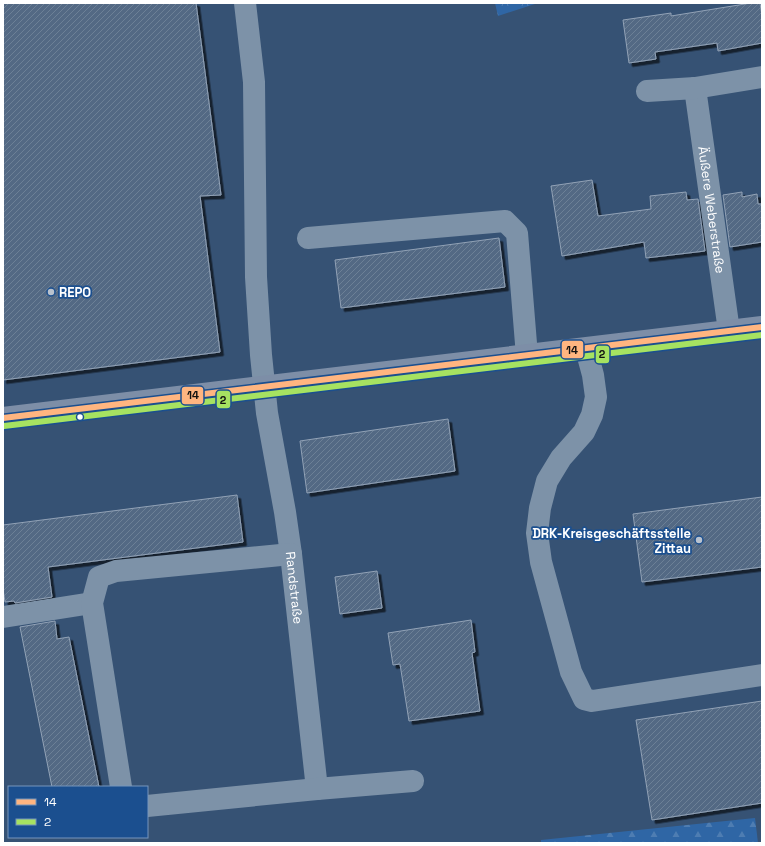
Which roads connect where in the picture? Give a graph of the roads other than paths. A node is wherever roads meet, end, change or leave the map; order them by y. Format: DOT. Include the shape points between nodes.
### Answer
graph roads {
  1 [pos="245,3"];
  2 [pos="762,77"];
  3 [pos="695,88"];
  4 [pos="647,91"];
  5 [pos="308,238"];
  6 [pos="762,327"];
  7 [pos="729,331"];
  8 [pos="586,349"];
  9 [pos="527,356"];
  10 [pos="264,387"];
  11 [pos="3,418"];
  12 [pos="291,554"];
  13 [pos="92,603"];
  14 [pos="3,617"];
  15 [pos="762,675"];
  16 [pos="413,781"];
  17 [pos="121,786"];
  18 [pos="317,789"];
  19 [pos="148,807"];
  1 -- 10 [label="street, Randstraße" via="254,82 256,277"];
  2 -- 3 [label="street"];
  3 -- 4 [label="street"];
  3 -- 7 [label="street, Äußere Weberstraße"];
  5 -- 9 [label="street" via="505,221 517,233"];
  6 -- 7 [label="main road"];
  7 -- 8 [label="main road"];
  8 -- 9 [label="main road"];
  8 -- 15 [label="street" via="596,397 592,415 584,432 561,458 547,481 537,533 541,562 571,672 584,699 592,701"];
  9 -- 10 [label="main road"];
  10 -- 11 [label="main road"];
  10 -- 12 [label="street, Randstraße"];
  12 -- 13 [label="street" via="116,571 99,577"];
  12 -- 18 [label="street, Randstraße"];
  13 -- 14 [label="street"];
  13 -- 17 [label="street"];
  16 -- 18 [label="street"];
  18 -- 19 [label="street"];
}
